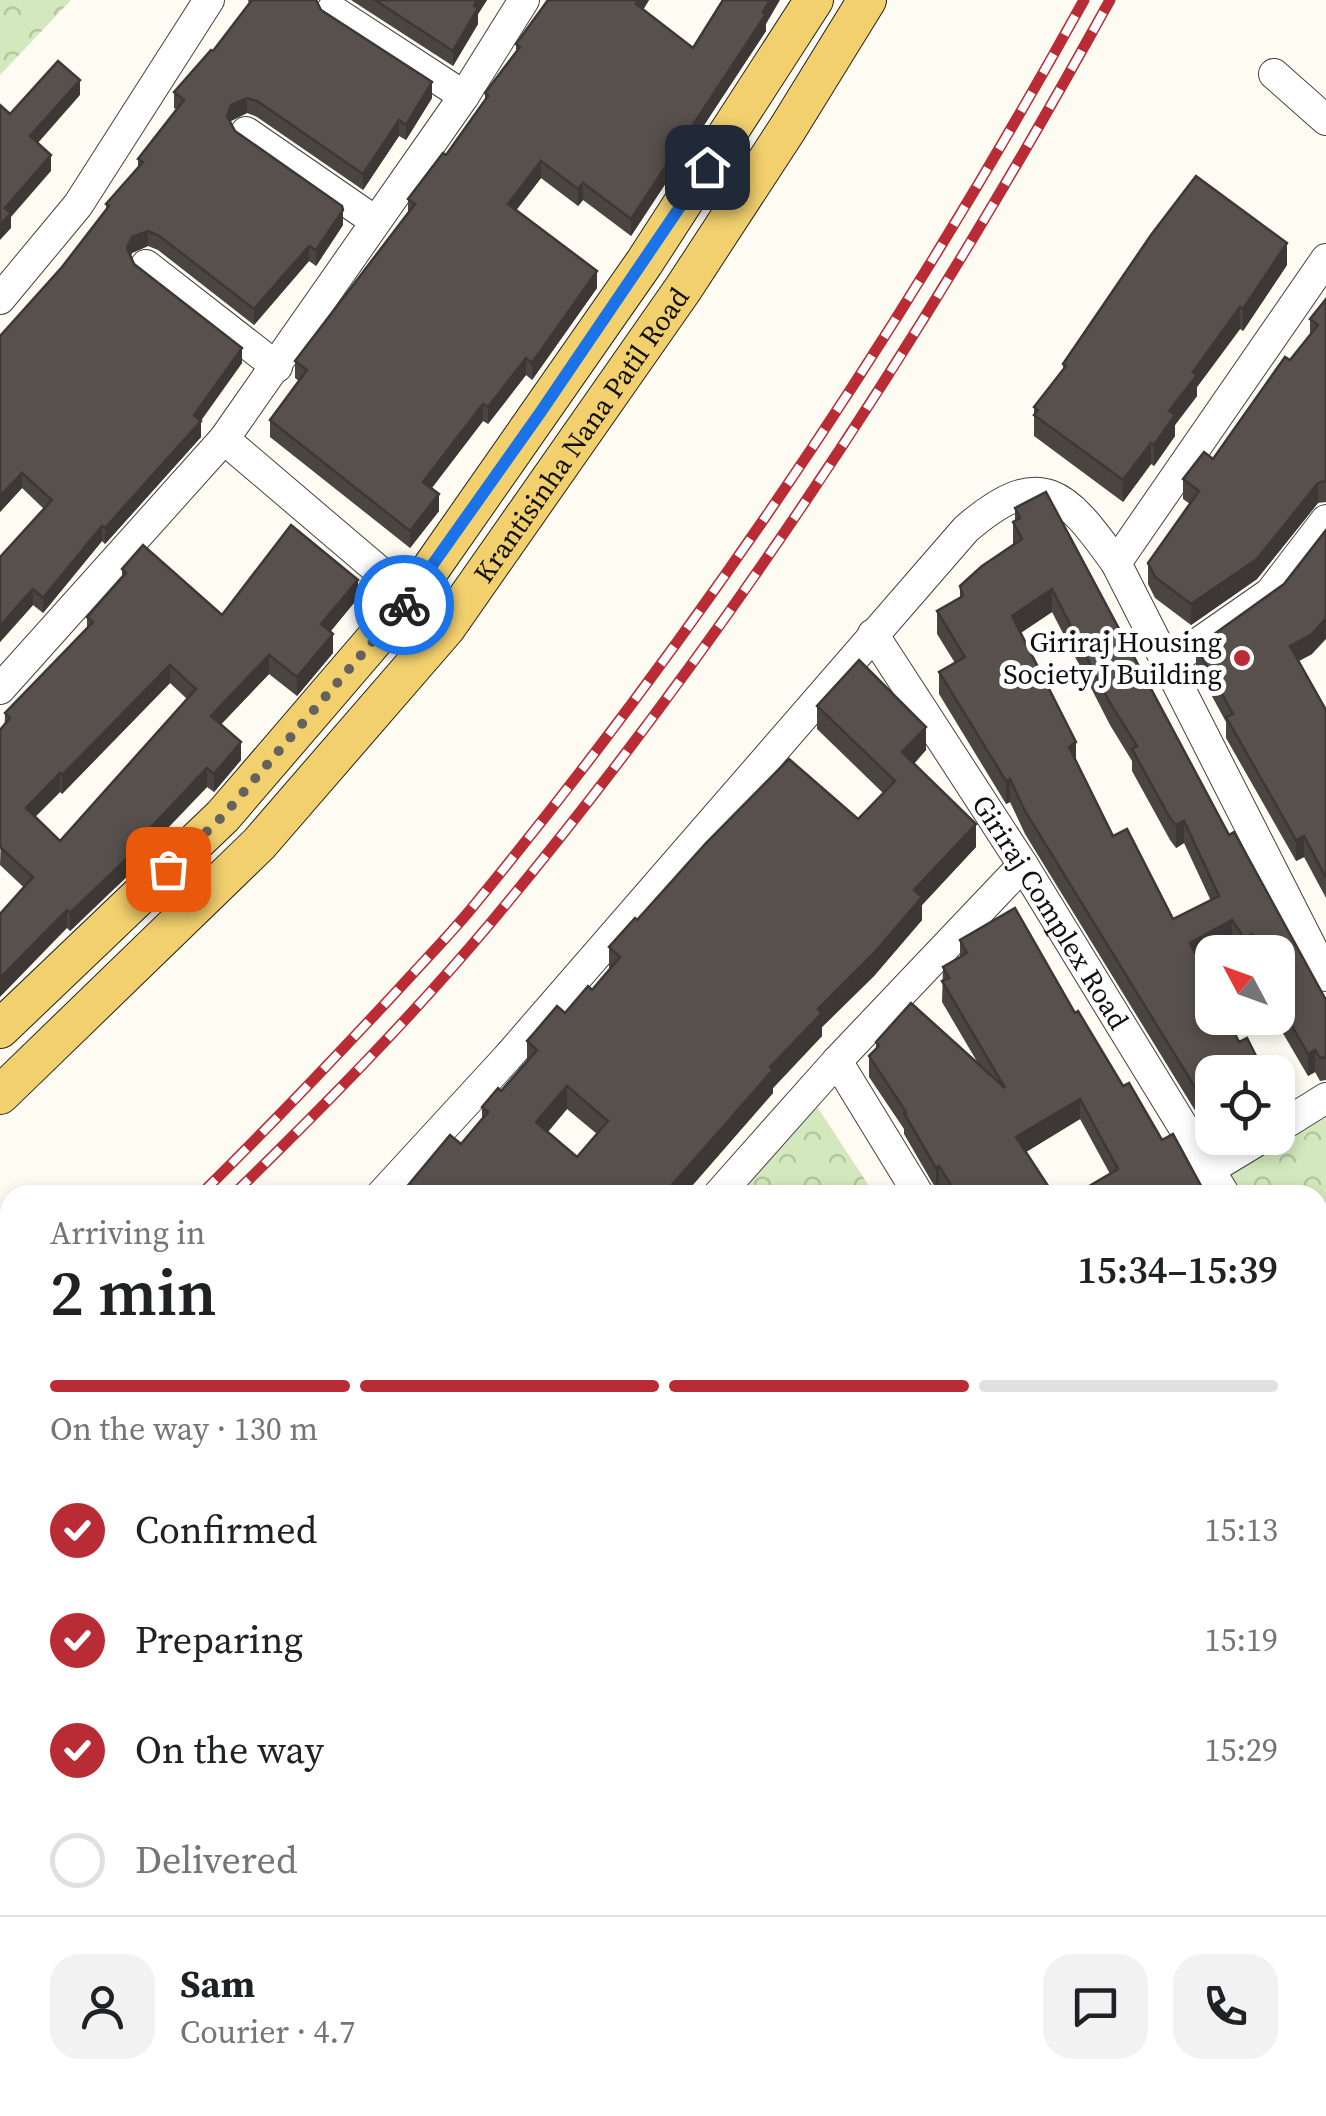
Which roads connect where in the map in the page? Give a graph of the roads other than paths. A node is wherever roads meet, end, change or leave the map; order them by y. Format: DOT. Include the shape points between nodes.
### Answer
graph roads {
  1 [pos="209,0"];
  2 [pos="524,0"];
  3 [pos="814,0"];
  4 [pos="867,0"];
  5 [pos="332,10"];
  6 [pos="1274,74"];
  7 [pos="464,96"];
  8 [pos="1326,120"];
  9 [pos="246,132"];
  10 [pos="375,221"];
  11 [pos="1326,259"];
  12 [pos="146,265"];
  13 [pos="0,299"];
  14 [pos="276,366"];
  15 [pos="224,439"];
  16 [pos="1326,520"];
  17 [pos="1116,564"];
  18 [pos="411,598"];
  19 [pos="446,628"];
  20 [pos="873,634"];
  21 [pos="1168,664"];
  22 [pos="0,689"];
  23 [pos="1023,865"];
  24 [pos="1326,976"];
  25 [pos="0,1029"];
  26 [pos="836,1061"];
  27 [pos="0,1095"];
  28 [pos="1326,1098"];
  29 [pos="1295,1117"];
  30 [pos="1245,1155"];
  31 [pos="1217,1182"];
  32 [pos="390,1185"];
  33 [pos="727,1185"];
  34 [pos="913,1185"];
  1 -- 13 [label="street" via="78,205"];
  2 -- 7 [label="street"];
  3 -- 18 [label="main road, Krantisinha Nana Patil Road" via="644,263"];
  4 -- 19 [label="main road, Krantisinha Nana Patil Road" via="682,289"];
  5 -- 7 [label="street"];
  6 -- 8 [label="street"];
  7 -- 10 [label="street"];
  9 -- 10 [label="street"];
  10 -- 14 [label="street"];
  11 -- 17 [label="street"];
  12 -- 14 [label="street"];
  14 -- 15 [label="street"];
  15 -- 18 [label="street"];
  15 -- 22 [label="street"];
  16 -- 21 [label="street" via="1270,593"];
  17 -- 20 [label="street" via="1066,504 1019,492 966,529"];
  17 -- 21 [label="street"];
  18 -- 19 [label="street"];
  18 -- 25 [label="main road, Krantisinha Nana Patil Road" via="223,816"];
  19 -- 27 [label="main road, Krantisinha Nana Patil Road" via="259,844"];
  20 -- 23 [label="street, Giriraj Complex Road"];
  20 -- 32 [label="street"];
  21 -- 24 [label="street"];
  23 -- 26 [label="street"];
  23 -- 31 [label="street, Giriraj Complex Road"];
  26 -- 33 [label="street"];
  26 -- 34 [label="street"];
  28 -- 29 [label="street"];
  30 -- 31 [label="street"];
}
